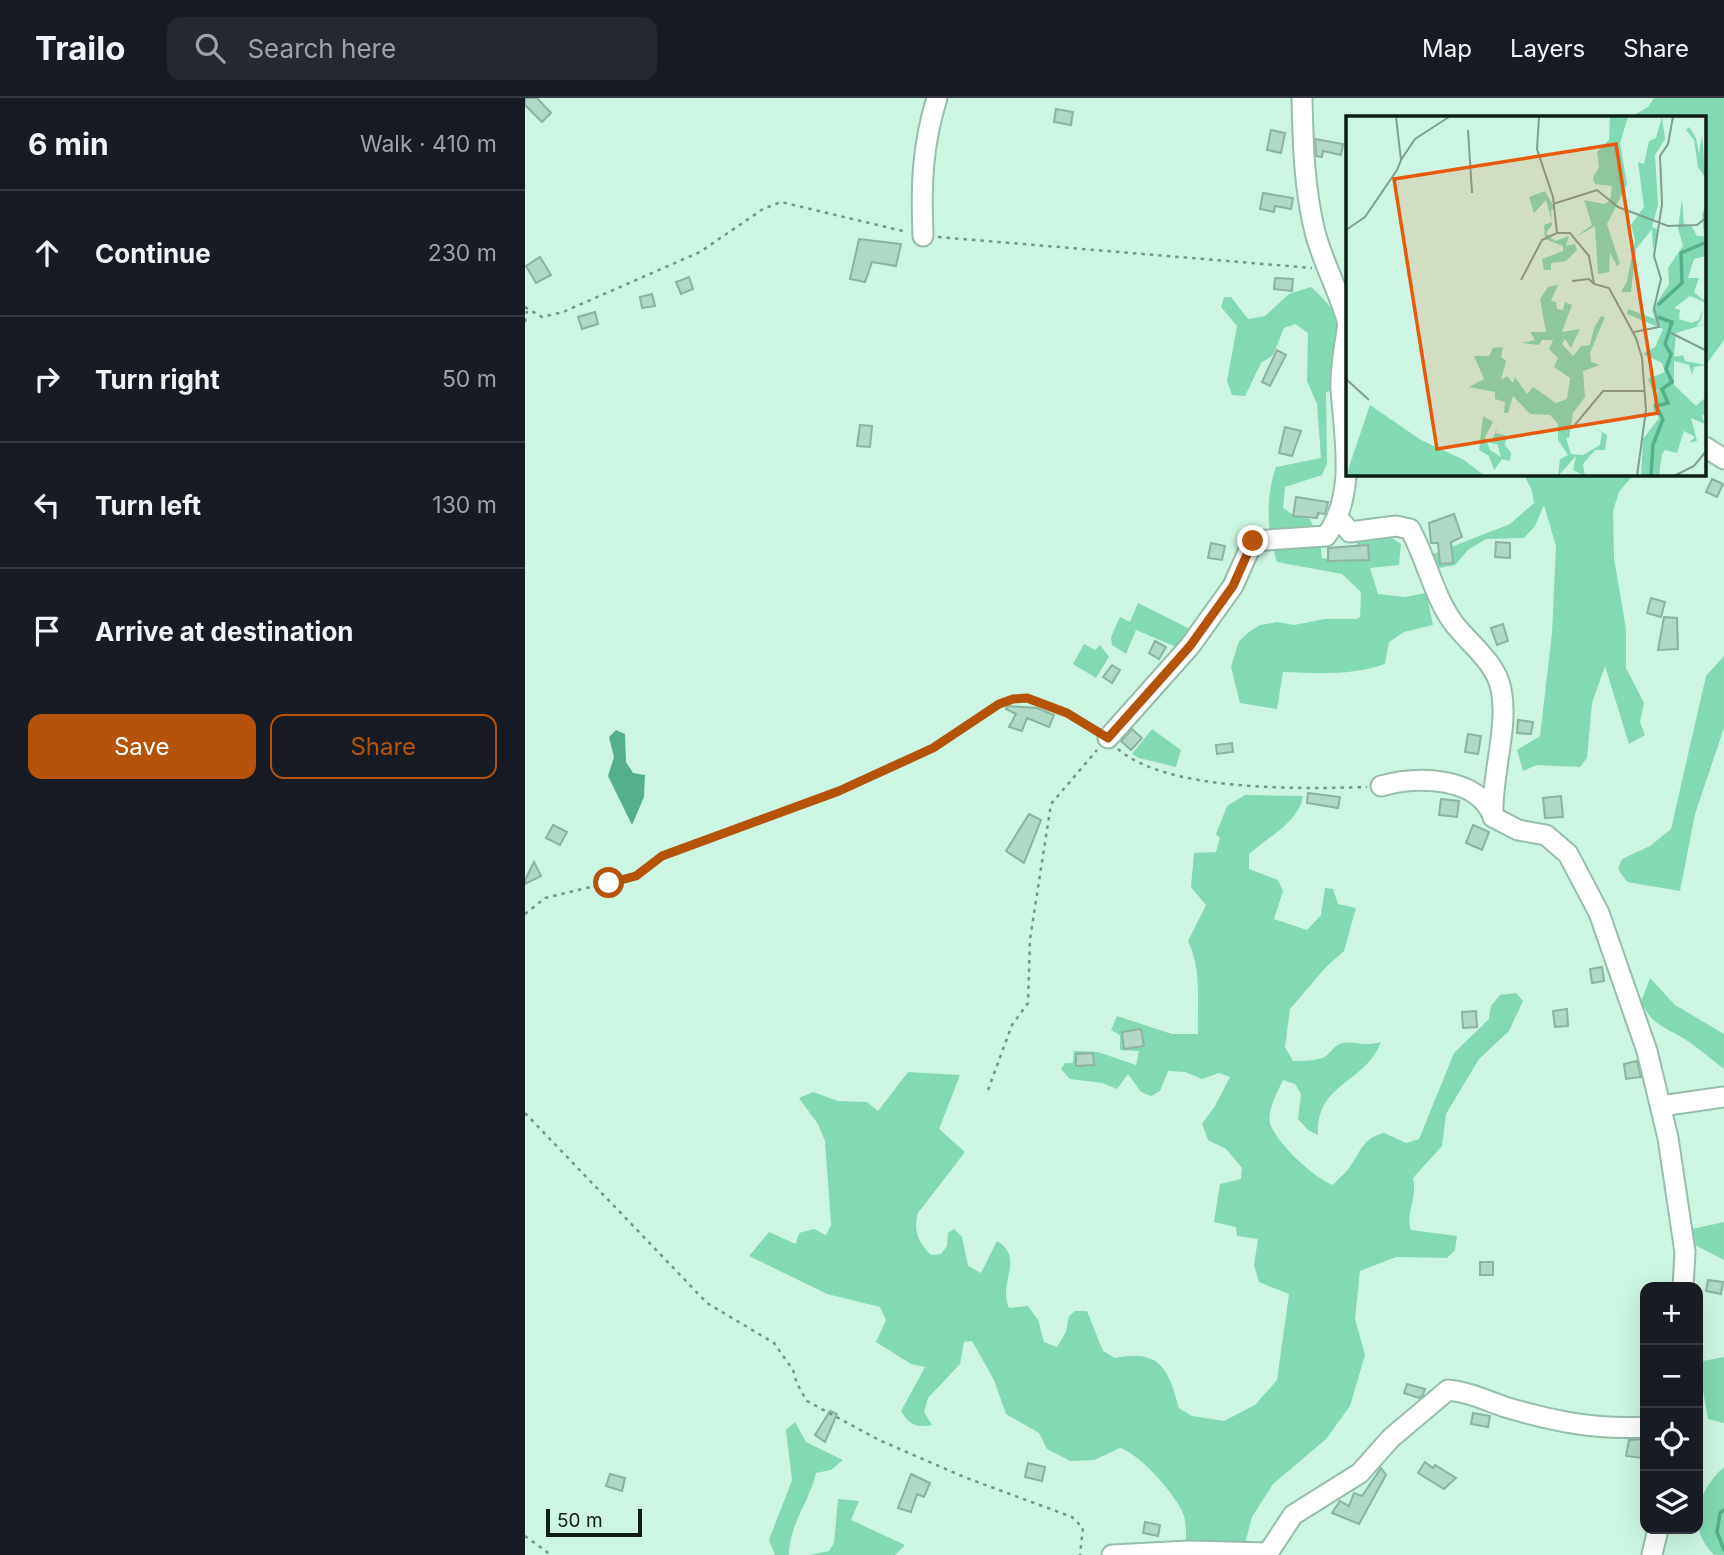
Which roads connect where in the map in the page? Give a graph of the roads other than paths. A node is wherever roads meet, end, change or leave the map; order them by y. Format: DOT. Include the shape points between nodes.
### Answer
graph roads {
  1 [pos="937,98"];
  2 [pos="1302,98"];
  3 [pos="923,236"];
  4 [pos="1346,316"];
  5 [pos="1345,365"];
  6 [pos="1707,448"];
  7 [pos="1724,459"];
  8 [pos="1339,519"];
  9 [pos="1108,738"];
  10 [pos="1381,786"];
  11 [pos="1493,817"];
  12 [pos="1724,1097"];
  13 [pos="1661,1106"];
  14 [pos="1683,1282"];
  15 [pos="1640,1427"];
  16 [pos="1657,1534"];
  17 [pos="1112,1555"];
  18 [pos="1652,1555"];
  1 -- 3 [label="street" via="925,135"];
  2 -- 4 [label="street" via="1303,169 1315,233"];
  5 -- 8 [label="street" via="1341,386 1345,477"];
  6 -- 7 [label="street"];
  8 -- 9 [label="street" via="1326,536 1253,541 1233,586 1190,646"];
  8 -- 11 [label="street" via="1350,532 1396,526 1410,529 1445,611 1491,666 1501,688 1502,712"];
  10 -- 11 [label="street" via="1425,782 1469,788 1488,803"];
  11 -- 13 [label="street" via="1518,830 1546,835 1568,854 1599,913"];
  12 -- 13 [label="street"];
  13 -- 14 [label="street" via="1685,1252"];
  15 -- 17 [label="street" via="1610,1429 1554,1421 1468,1392 1448,1390 1391,1438 1360,1473 1293,1515 1268,1553 1189,1550"];
  16 -- 18 [label="street"];
}
